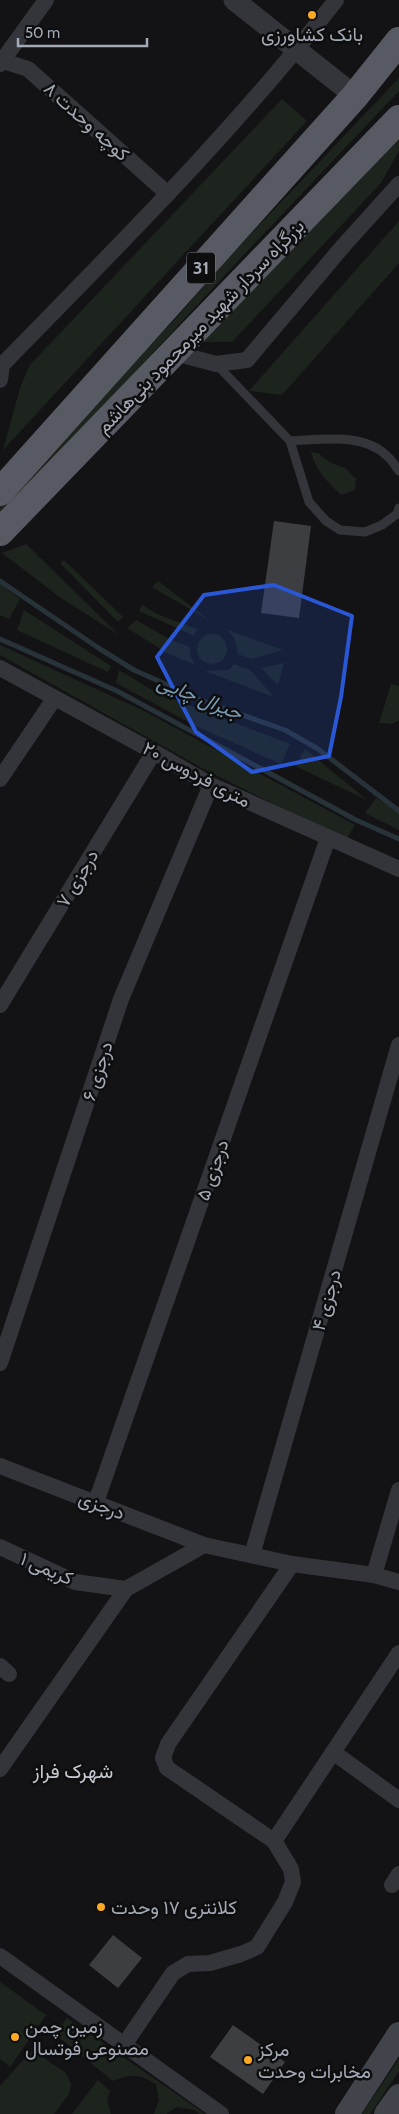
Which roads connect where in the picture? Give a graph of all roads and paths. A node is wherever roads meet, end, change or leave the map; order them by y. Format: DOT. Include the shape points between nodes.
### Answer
graph roads {
  1 [pos="46,0"];
  2 [pos="234,0"];
  3 [pos="336,0"];
  4 [pos="399,41"];
  5 [pos="297,51"];
  6 [pos="1,61"];
  7 [pos="355,96"];
  8 [pos="399,119"];
  9 [pos="399,184"];
  10 [pos="168,194"];
  11 [pos="175,353"];
  12 [pos="216,364"];
  13 [pos="1,371"];
  14 [pos="290,441"];
  15 [pos="399,471"];
  16 [pos="0,492"];
  17 [pos="399,508"];
  18 [pos="0,532"];
  19 [pos="0,668"];
  20 [pos="54,699"];
  21 [pos="154,752"];
  22 [pos="0,779"];
  23 [pos="211,785"];
  24 [pos="328,838"];
  25 [pos="399,869"];
  26 [pos="0,1005"];
  27 [pos="399,1045"];
  28 [pos="0,1363"];
  29 [pos="0,1466"];
  30 [pos="399,1490"];
  31 [pos="96,1502"];
  32 [pos="204,1546"];
  33 [pos="0,1547"];
  34 [pos="252,1555"];
  35 [pos="292,1564"];
  36 [pos="374,1575"];
  37 [pos="399,1582"];
  38 [pos="126,1589"];
  39 [pos="399,1653"];
  40 [pos="333,1752"];
  41 [pos="0,1769"];
  42 [pos="399,1800"];
  43 [pos="274,1841"];
  44 [pos="0,1956"];
  45 [pos="399,2034"];
  46 [pos="124,2045"];
  47 [pos="221,2114"];
  48 [pos="347,2114"];
  1 -- 6 [label="street"];
  2 -- 5 [label="street"];
  3 -- 5 [label="street"];
  4 -- 7 [label="highway, بزرگراه سردار شهید میرمحمود بنی‌هاشم / 31"];
  5 -- 7 [label="street"];
  5 -- 10 [label="street"];
  6 -- 10 [label="street, کوچه وحدت ۸" via="28,70"];
  7 -- 16 [label="highway, بزرگراه سردار شهید میرمحمود بنی‌هاشم / 31"];
  8 -- 11 [label="highway, بزرگراه سردار شهید میرمحمود بنی‌هاشم / 31"];
  9 -- 12 [label="street" via="338,251 248,360"];
  10 -- 13 [label="street"];
  11 -- 12 [label="street"];
  11 -- 18 [label="highway, بزرگراه سردار شهید میرمحمود بنی‌هاشم / 31"];
  12 -- 14 [label="lane"];
  14 -- 15 [label="lane" via="339,439 367,443 387,455"];
  14 -- 17 [label="lane" via="309,502 326,521 340,530 365,532 382,526 397,514"];
  19 -- 20 [label="street, ۲۰ متری فردوس"];
  20 -- 21 [label="street, ۲۰ متری فردوس"];
  20 -- 22 [label="street"];
  21 -- 23 [label="street, ۲۰ متری فردوس"];
  21 -- 26 [label="street, درجزی ۷"];
  23 -- 24 [label="street, ۲۰ متری فردوس"];
  23 -- 28 [label="street, درجزی ۶" via="121,999"];
  24 -- 25 [label="street, ۲۰ متری فردوس"];
  24 -- 31 [label="street, درجزی ۵"];
  27 -- 34 [label="street, درجزی ۴"];
  29 -- 31 [label="street, درجزی"];
  30 -- 36 [label="street"];
  31 -- 32 [label="street, درجزی"];
  32 -- 34 [label="street, درجزی"];
  32 -- 38 [label="street"];
  33 -- 38 [label="street, کریمی ۱" via="75,1582"];
  34 -- 35 [label="street, درجزی"];
  35 -- 36 [label="street, درجزی"];
  35 -- 43 [label="street" via="168,1744 163,1758 167,1768"];
  36 -- 37 [label="street, درجزی"];
  38 -- 41 [label="street"];
  39 -- 40 [label="street"];
  40 -- 42 [label="street"];
  40 -- 43 [label="street"];
  43 -- 46 [label="street" via="291,1869 293,1882 285,1902 257,1947 210,1963 188,1964 172,1973"];
  44 -- 46 [label="street"];
  45 -- 48 [label="main road"];
  46 -- 47 [label="street"];
}
